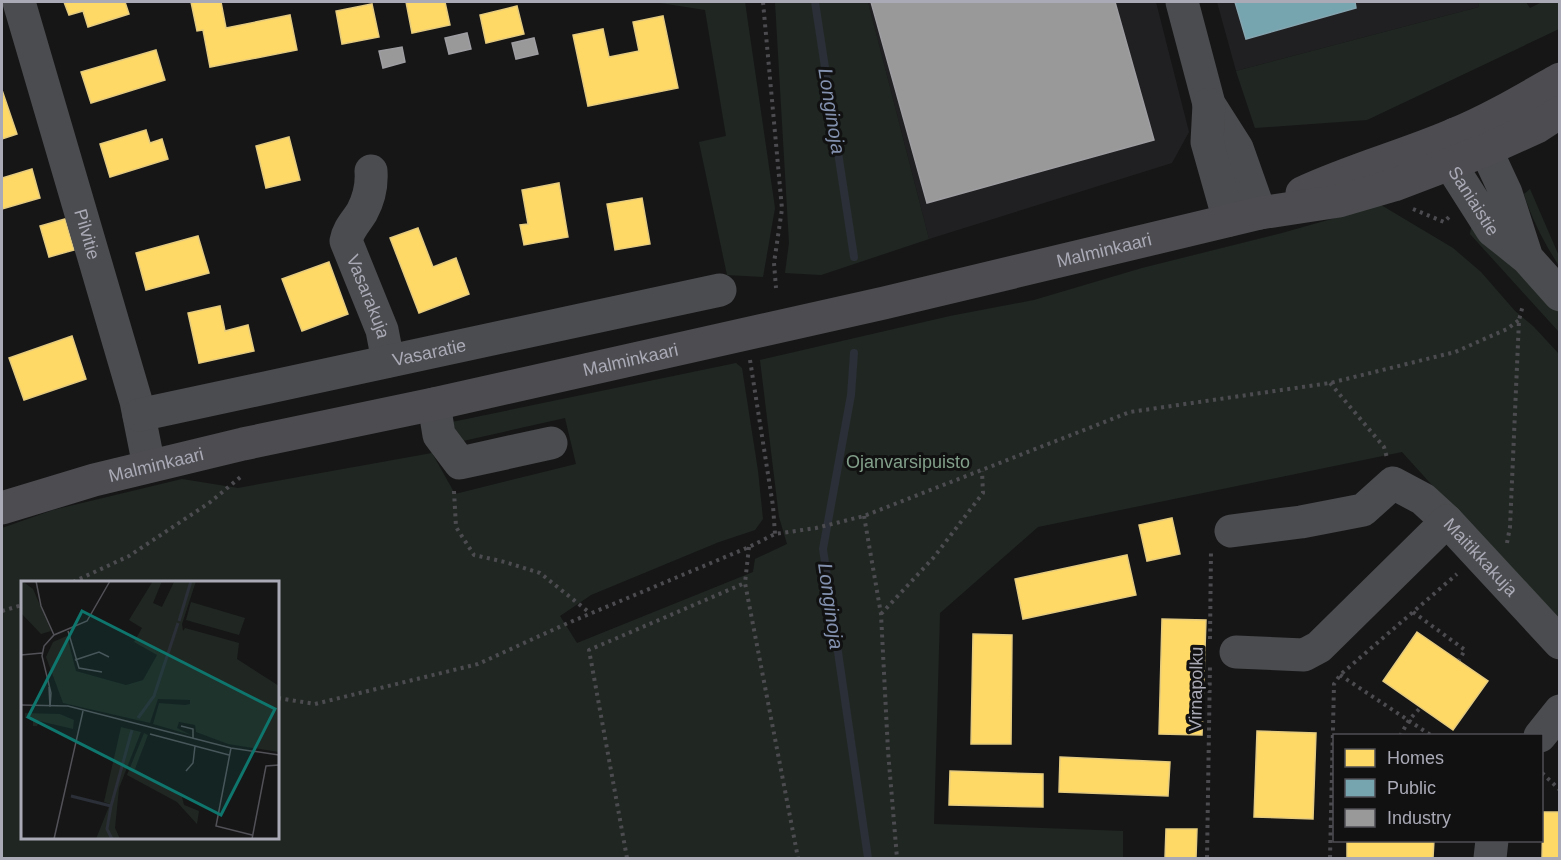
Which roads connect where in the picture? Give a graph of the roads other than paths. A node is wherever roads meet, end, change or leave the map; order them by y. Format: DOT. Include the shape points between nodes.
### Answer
graph roads {
  1 [pos="19,2"];
  2 [pos="1182,2"];
  3 [pos="1560,79"];
  4 [pos="1560,112"];
  5 [pos="1453,149"];
  6 [pos="1486,150"];
  7 [pos="371,171"];
  8 [pos="1245,216"];
  9 [pos="1527,258"];
  10 [pos="720,290"];
  11 [pos="1560,295"];
  12 [pos="388,361"];
  13 [pos="434,404"];
  14 [pos="139,415"];
  15 [pos="551,443"];
  16 [pos="149,466"];
  17 [pos="2,508"];
  18 [pos="1447,521"];
  19 [pos="1231,531"];
  20 [pos="1560,643"];
  21 [pos="1218,653"];
  22 [pos="1560,711"];
  23 [pos="1541,734"];
  24 [pos="1492,842"];
  25 [pos="1490,858"];
  1 -- 14 [label="street, Pilvitie"];
  2 -- 8 [label="street" via="1209,104 1237,148"];
  3 -- 5 [label="main road, Malminkaari"];
  4 -- 6 [label="main road, Malminkaari"];
  5 -- 6 [label="main road, Malminkaari"];
  5 -- 8 [label="main road, Malminkaari" via="1394,185 1339,201"];
  5 -- 9 [label="street, Saniaistie" via="1492,230"];
  6 -- 9 [label="street, Saniaistie" via="1506,194"];
  7 -- 12 [label="street, Vasarakuja" via="372,185 363,211 349,229 346,241 382,330"];
  8 -- 13 [label="main road, Malminkaari" via="884,303"];
  9 -- 11 [label="street, Saniaistie"];
  10 -- 12 [label="street, Vasaratie"];
  12 -- 14 [label="street, Vasaratie"];
  13 -- 15 [label="street" via="439,435 460,463"];
  13 -- 16 [label="main road, Malminkaari"];
  14 -- 16 [label="street, Pilvitie"];
  16 -- 17 [label="main road, Malminkaari"];
  18 -- 19 [label="street, Maitikkakuja" via="1423,499 1393,483 1363,510"];
  18 -- 20 [label="street, Maitikkakuja"];
  18 -- 21 [label="street" via="1319,647 1304,655"];
  22 -- 23 [label="street"];
  24 -- 25 [label="street"];
}
